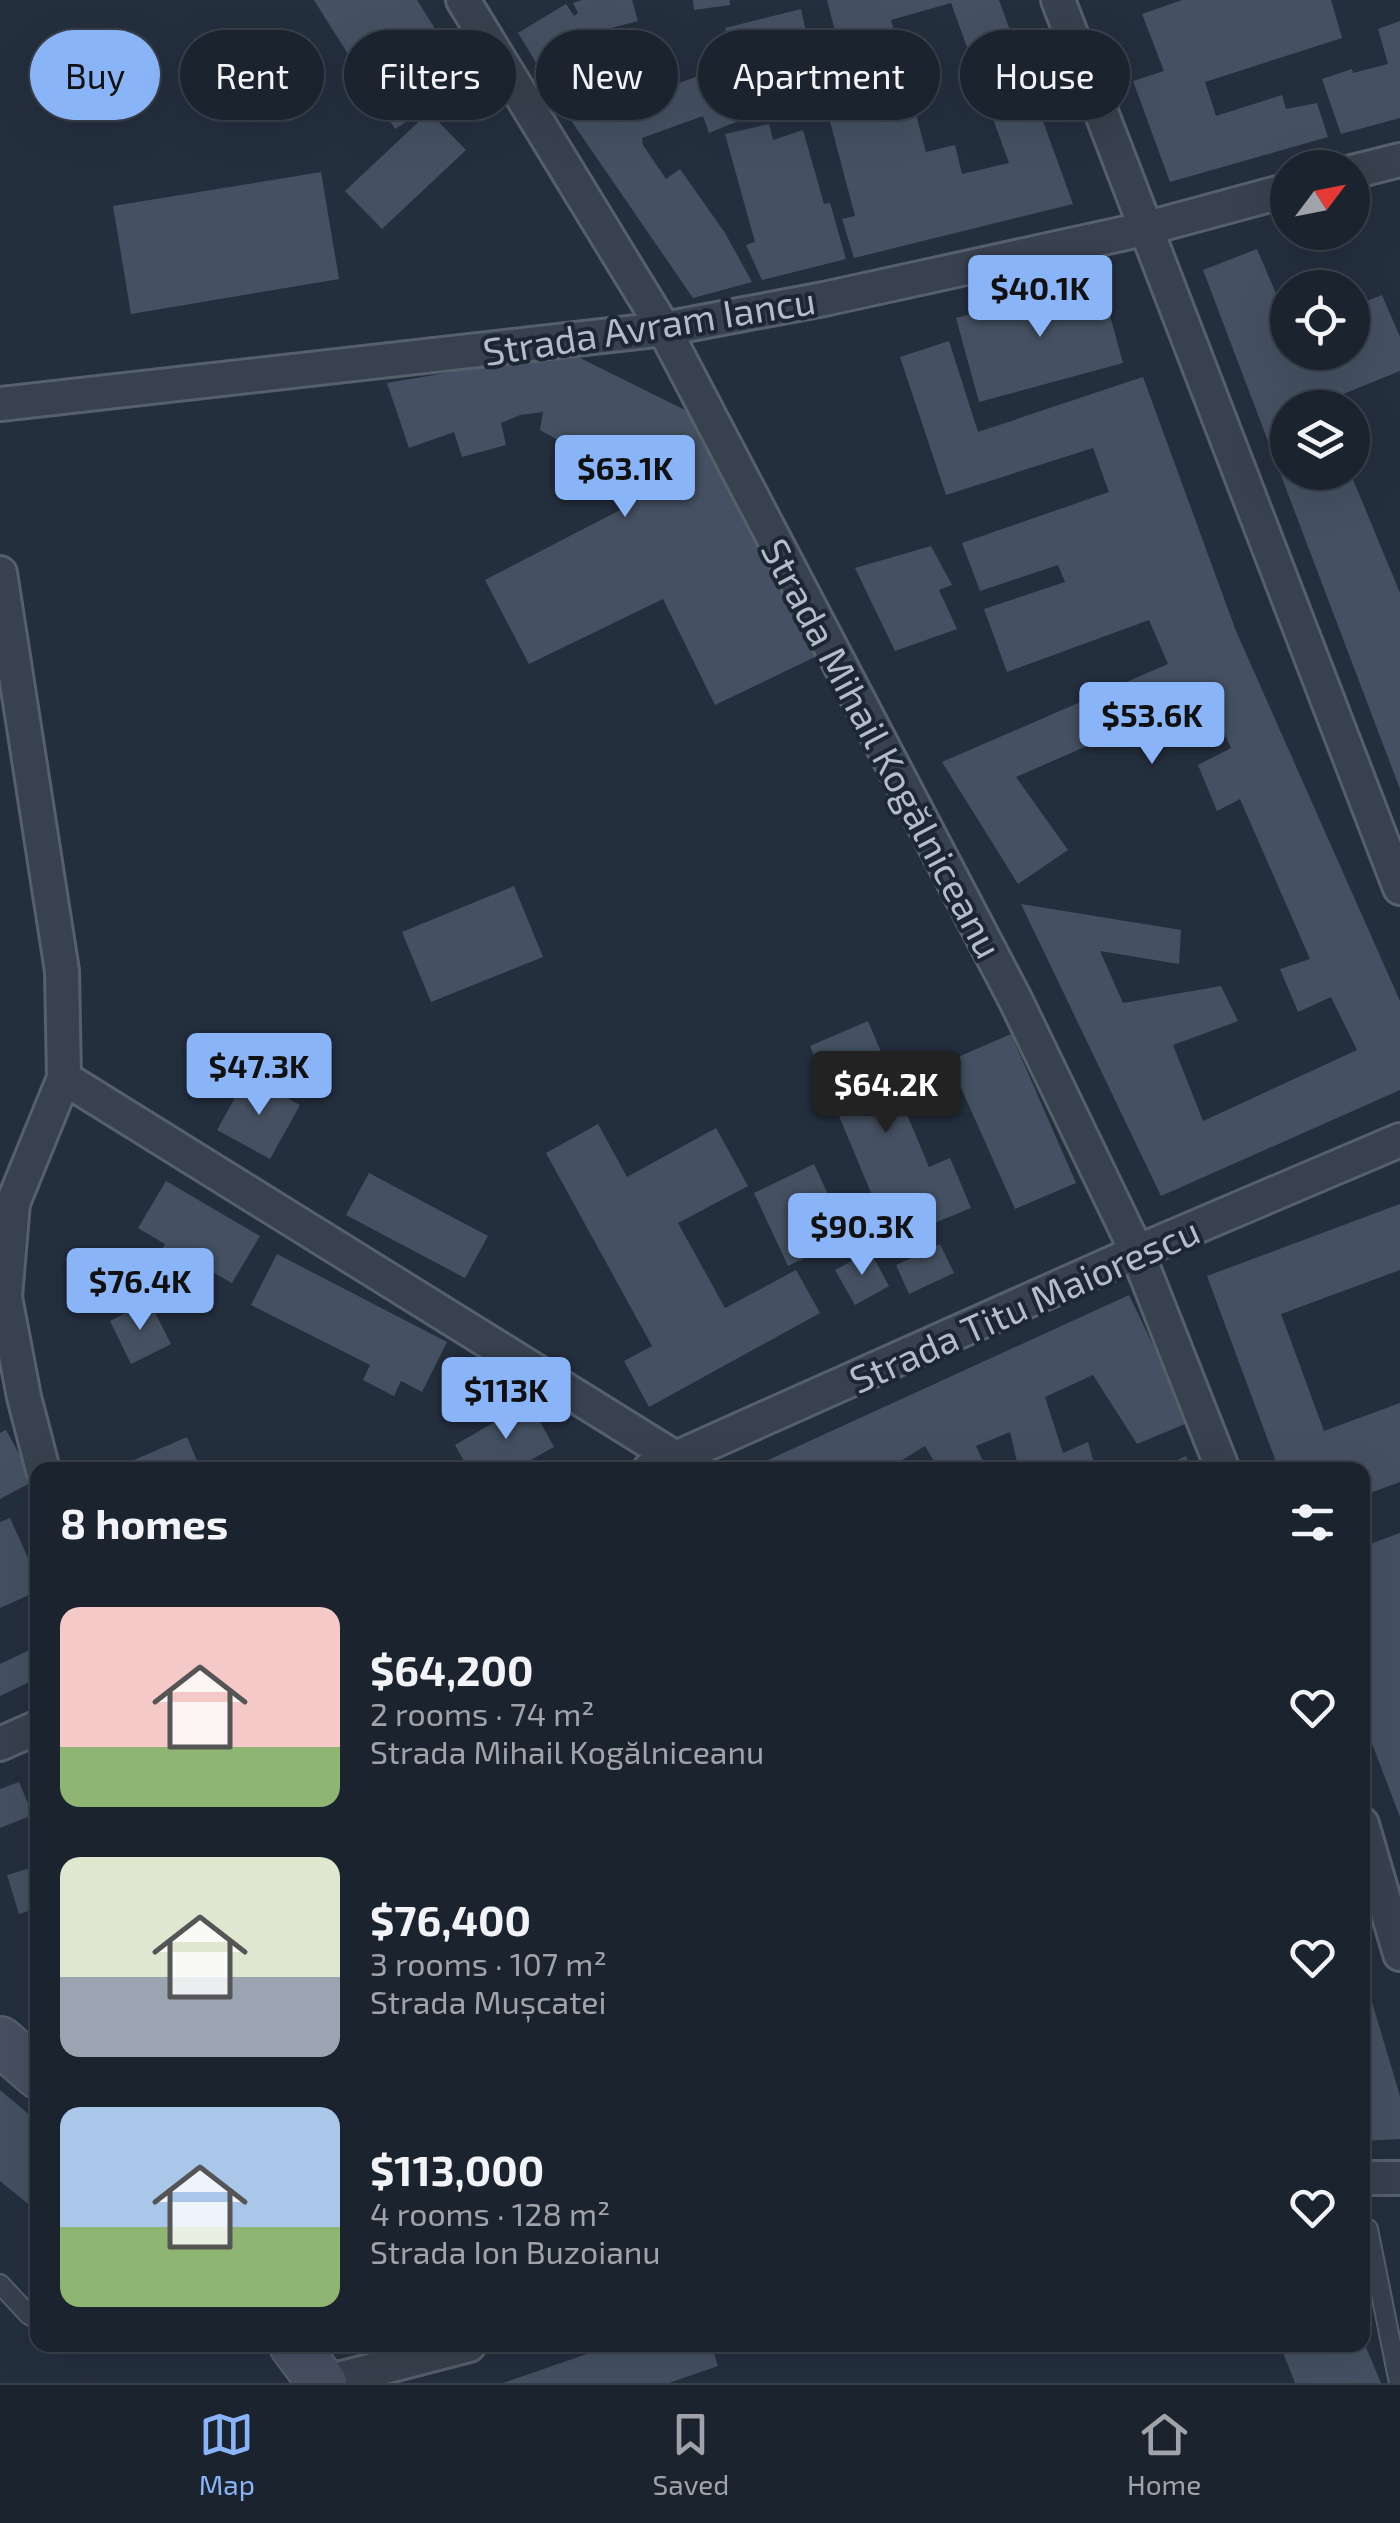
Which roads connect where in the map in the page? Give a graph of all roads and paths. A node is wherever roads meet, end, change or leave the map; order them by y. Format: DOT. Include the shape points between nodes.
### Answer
graph roads {
  1 [pos="463,0"];
  2 [pos="1058,0"];
  3 [pos="1400,160"];
  4 [pos="1370,168"];
  5 [pos="1270,195"];
  6 [pos="1144,229"];
  7 [pos="664,329"];
  8 [pos="0,404"];
  9 [pos="0,573"];
  10 [pos="1400,888"];
  11 [pos="64,1078"];
  12 [pos="1400,1140"];
  13 [pos="1137,1252"];
  14 [pos="12,1402"];
  15 [pos="39,1462"];
  16 [pos="664,1462"];
  17 [pos="679,1462"];
  18 [pos="1220,1462"];
  19 [pos="30,1731"];
  20 [pos="0,1744"];
  21 [pos="1370,1851"];
  22 [pos="1400,1954"];
  23 [pos="0,2041"];
  24 [pos="30,2067"];
  25 [pos="1370,2178"];
  26 [pos="1400,2178"];
  27 [pos="1370,2240"];
  28 [pos="0,2284"];
  29 [pos="30,2316"];
  30 [pos="299,2352"];
  31 [pos="442,2352"];
  32 [pos="322,2383"];
  33 [pos="1398,2383"];
  1 -- 7 [label="street, Strada Mihail Kogălniceanu"];
  2 -- 6 [label="street"];
  3 -- 4 [label="street"];
  5 -- 6 [label="street, Strada Avram Iancu"];
  6 -- 7 [label="street, Strada Avram Iancu"];
  6 -- 10 [label="street"];
  7 -- 8 [label="street, Strada Avram Iancu"];
  7 -- 13 [label="street, Strada Mihail Kogălniceanu" via="1014,999"];
  9 -- 11 [label="street" via="62,971"];
  11 -- 14 [label="street" via="13,1203 5,1297"];
  11 -- 16 [label="street"];
  12 -- 13 [label="street, Strada Titu Maiorescu"];
  13 -- 17 [label="street, Strada Titu Maiorescu"];
  13 -- 18 [label="street, Strada Mihail Kogălniceanu"];
  14 -- 15 [label="street"];
  19 -- 20 [label="street"];
  21 -- 22 [label="street"];
  23 -- 24 [label="main road"];
  25 -- 26 [label="street"];
  27 -- 33 [label="lane"];
  28 -- 29 [label="lane"];
  30 -- 32 [label="main road"];
  31 -- 32 [label="street"];
}
